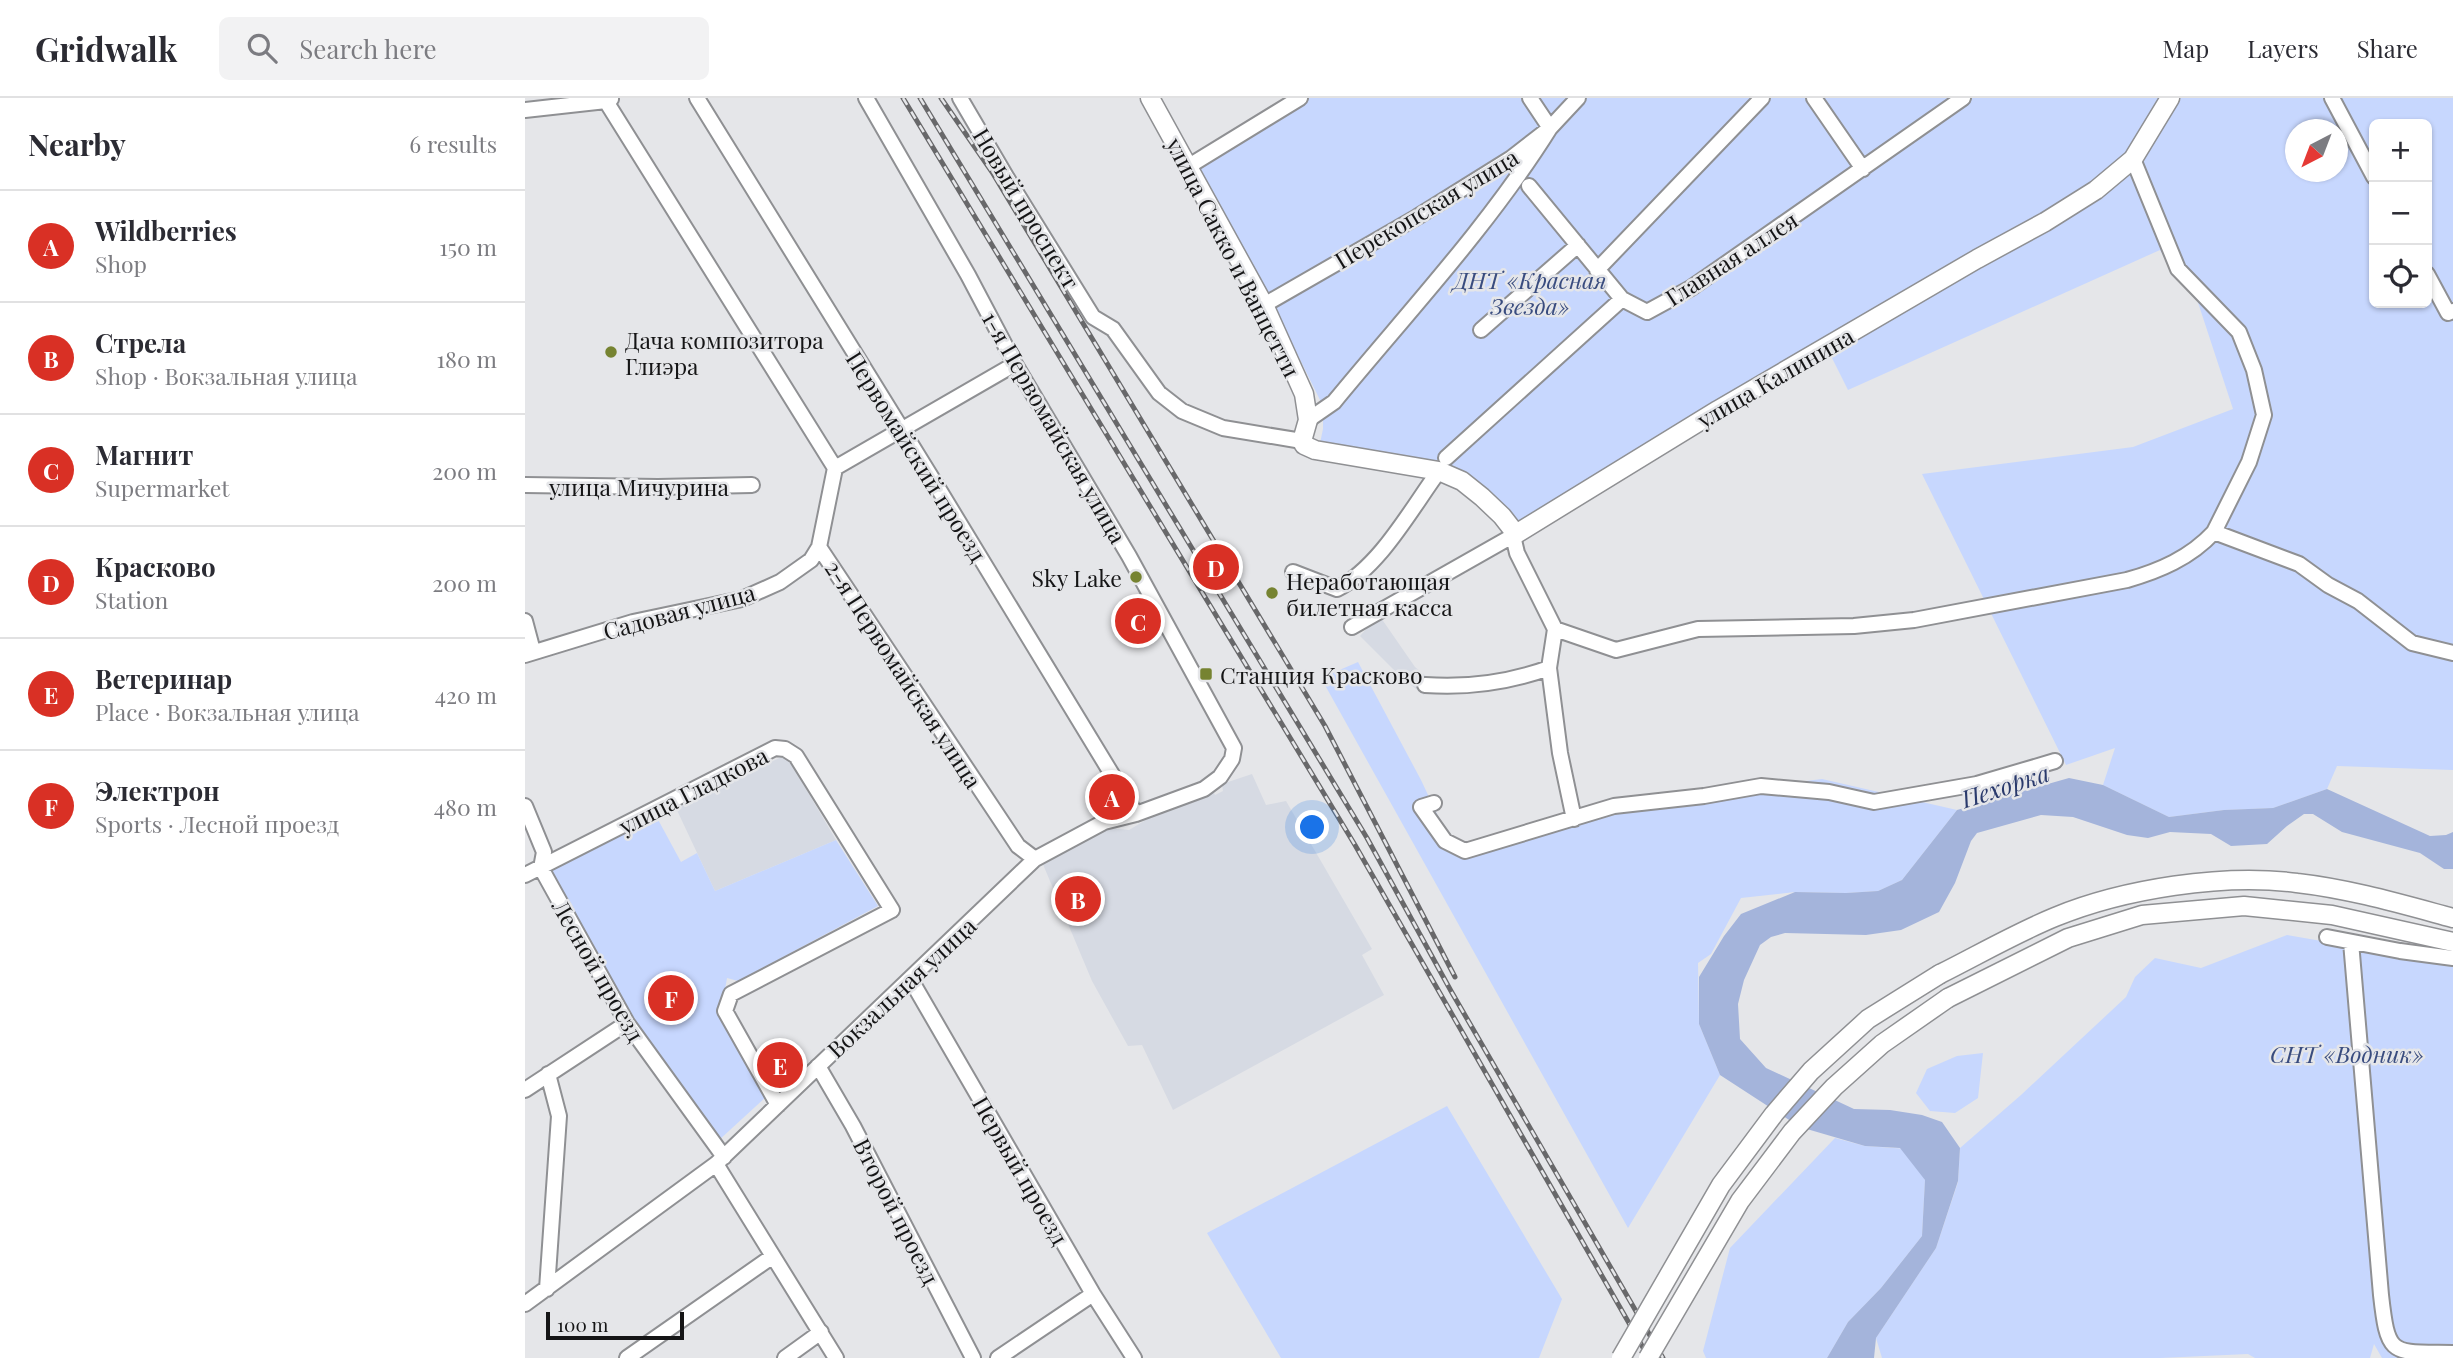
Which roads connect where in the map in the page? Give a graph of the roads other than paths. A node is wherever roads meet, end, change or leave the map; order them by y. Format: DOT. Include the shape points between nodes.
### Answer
graph roads {
  1 [pos="697,98"];
  2 [pos="866,98"];
  3 [pos="960,98"];
  4 [pos="1150,98"];
  5 [pos="1300,98"];
  6 [pos="1531,98"];
  7 [pos="1578,98"];
  8 [pos="1762,98"];
  9 [pos="1814,98"];
  10 [pos="1963,98"];
  11 [pos="2170,98"];
  12 [pos="2332,98"];
  13 [pos="608,99"];
  14 [pos="525,110"];
  15 [pos="1549,128"];
  16 [pos="2133,159"];
  17 [pos="1189,166"];
  18 [pos="2369,168"];
  19 [pos="1863,169"];
  20 [pos="1529,186"];
  21 [pos="1578,245"];
  22 [pos="1597,270"];
  23 [pos="2432,283"];
  24 [pos="1622,299"];
  25 [pos="1263,304"];
  26 [pos="2453,311"];
  27 [pos="1481,330"];
  28 [pos="1015,364"];
  29 [pos="1308,420"];
  30 [pos="902,431"];
  31 [pos="1302,441"];
  32 [pos="1442,464"];
  33 [pos="835,468"];
  34 [pos="525,485"];
  35 [pos="752,485"];
  36 [pos="2214,532"];
  37 [pos="1516,534"];
  38 [pos="820,547"];
  39 [pos="1293,572"];
  40 [pos="525,621"];
  41 [pos="1352,627"];
  42 [pos="1555,629"];
  43 [pos="529,653"];
  44 [pos="2453,653"];
  45 [pos="1549,668"];
  46 [pos="1425,685"];
  47 [pos="1232,759"];
  48 [pos="2055,761"];
  49 [pos="1434,803"];
  50 [pos="525,806"];
  51 [pos="1136,814"];
  52 [pos="1574,819"];
  53 [pos="1018,846"];
  54 [pos="1035,859"];
  55 [pos="541,868"];
  56 [pos="525,875"];
  57 [pos="1018,876"];
  58 [pos="2453,918"];
  59 [pos="2327,937"];
  60 [pos="2453,942"];
  61 [pos="2351,943"];
  62 [pos="2453,958"];
  63 [pos="911,980"];
  64 [pos="627,1023"];
  65 [pos="818,1066"];
  66 [pos="548,1074"];
  67 [pos="525,1090"];
  68 [pos="778,1105"];
  69 [pos="720,1160"];
  70 [pos="773,1256"];
  71 [pos="547,1289"];
  72 [pos="1093,1294"];
  73 [pos="525,1304"];
  74 [pos="821,1332"];
  75 [pos="2453,1353"];
  76 [pos="627,1358"];
  77 [pos="785,1358"];
  78 [pos="837,1358"];
  79 [pos="973,1358"];
  80 [pos="998,1358"];
  81 [pos="1134,1358"];
  82 [pos="1622,1358"];
  83 [pos="1648,1358"];
  1 -- 30 [label="street, Первомайский проезд"];
  2 -- 28 [label="street, 1-я Первомайская улица"];
  3 -- 31 [label="street, Новый проспект" via="1093,317 1113,329 1159,393 1182,411 1223,428"];
  4 -- 17 [label="main road, улица Сакко и Ванцетти"];
  5 -- 17 [label="street"];
  6 -- 15 [label="street"];
  7 -- 15 [label="street, Перекопская улица"];
  8 -- 22 [label="street"];
  9 -- 19 [label="street"];
  10 -- 19 [label="street, Главная аллея"];
  11 -- 16 [label="main road, улица Калинина"];
  12 -- 18 [label="street"];
  13 -- 14 [label="street"];
  13 -- 33 [label="street"];
  15 -- 25 [label="street, Перекопская улица" via="1510,159 1417,217"];
  15 -- 29 [label="street" via="1492,214 1334,402"];
  16 -- 36 [label="street" via="2178,269 2239,332 2264,415 2249,462"];
  16 -- 37 [label="main road, улица Калинина" via="2096,190 2045,222 1718,410"];
  17 -- 25 [label="main road, улица Сакко и Ванцетти"];
  19 -- 24 [label="street, Главная аллея" via="1691,288 1647,312"];
  20 -- 21 [label="street"];
  21 -- 22 [label="street"];
  21 -- 27 [label="street"];
  22 -- 24 [label="street"];
  23 -- 26 [label="street" via="2448,313"];
  24 -- 32 [label="street"];
  25 -- 29 [label="main road, улица Сакко и Ванцетти" via="1304,394"];
  28 -- 30 [label="street"];
  28 -- 47 [label="street, 1-я Первомайская улица" via="1129,556 1234,748"];
  29 -- 31 [label="main road"];
  30 -- 33 [label="street"];
  30 -- 51 [label="street, Первомайский проезд"];
  31 -- 32 [label="main road" via="1315,450"];
  32 -- 37 [label="main road"];
  32 -- 39 [label="street" via="1375,559 1345,585 1337,589"];
  33 -- 38 [label="street, 2-я Первомайская улица"];
  34 -- 35 [label="street, улица Мичурина"];
  36 -- 42 [label="street" via="2185,557 2155,572 1914,620 1698,629 1616,650"];
  36 -- 44 [label="street" via="2299,564 2412,643"];
  37 -- 41 [label="street, улица Калинина"];
  37 -- 42 [label="street" via="1517,553"];
  38 -- 43 [label="street, Садовая улица" via="781,583 742,599 633,622"];
  38 -- 53 [label="street, 2-я Первомайская улица"];
  40 -- 43 [label="street"];
  42 -- 45 [label="street"];
  45 -- 46 [label="street" via="1503,680"];
  45 -- 52 [label="street"];
  47 -- 51 [label="street, Вокзальная улица" via="1220,777 1204,789"];
  48 -- 52 [label="street" via="1977,784 1874,802 1817,790 1761,786 1614,806"];
  49 -- 52 [label="street" via="1421,807 1445,841 1465,851"];
  50 -- 55 [label="street, Лесной проезд" via="544,852"];
  51 -- 54 [label="street, Вокзальная улица" via="1104,822"];
  53 -- 54 [label="street, 2-я Первомайская улица"];
  53 -- 57 [label="street"];
  54 -- 57 [label="street, Вокзальная улица"];
  55 -- 56 [label="street, улица Гладкова"];
  55 -- 64 [label="street, Лесной проезд"];
  55 -- 68 [label="street, улица Гладкова" via="775,748 796,755 892,910 731,994 725,1012"];
  57 -- 63 [label="street, Вокзальная улица"];
  58 -- 82 [label="main road, bridge" via="2295,882 2222,881 2134,893 2056,917 1940,974 1868,1019 1811,1071 1774,1114 1721,1185"];
  59 -- 61 [label="street"];
  60 -- 83 [label="main road, bridge" via="2332,915 2244,906 2142,915 2068,938 1948,998 1882,1044 1792,1132 1740,1201"];
  61 -- 62 [label="street"];
  61 -- 75 [label="street" via="2386,1336 2393,1348 2402,1352"];
  63 -- 65 [label="street, Вокзальная улица"];
  63 -- 72 [label="street, Первый проезд"];
  64 -- 66 [label="street"];
  64 -- 69 [label="street, Лесной проезд"];
  65 -- 68 [label="street, Вокзальная улица"];
  65 -- 79 [label="street, Второй проезд"];
  66 -- 67 [label="street"];
  66 -- 71 [label="street" via="559,1116"];
  68 -- 69 [label="street, Вокзальная улица"];
  69 -- 70 [label="street, Лесной проезд"];
  69 -- 71 [label="street, Вокзальная улица"];
  70 -- 74 [label="street, Лесной проезд"];
  70 -- 76 [label="street"];
  71 -- 73 [label="street, Вокзальная улица"];
  72 -- 80 [label="street"];
  72 -- 81 [label="street, Первый проезд"];
  74 -- 77 [label="street"];
  74 -- 78 [label="street, Лесной проезд"];
}
